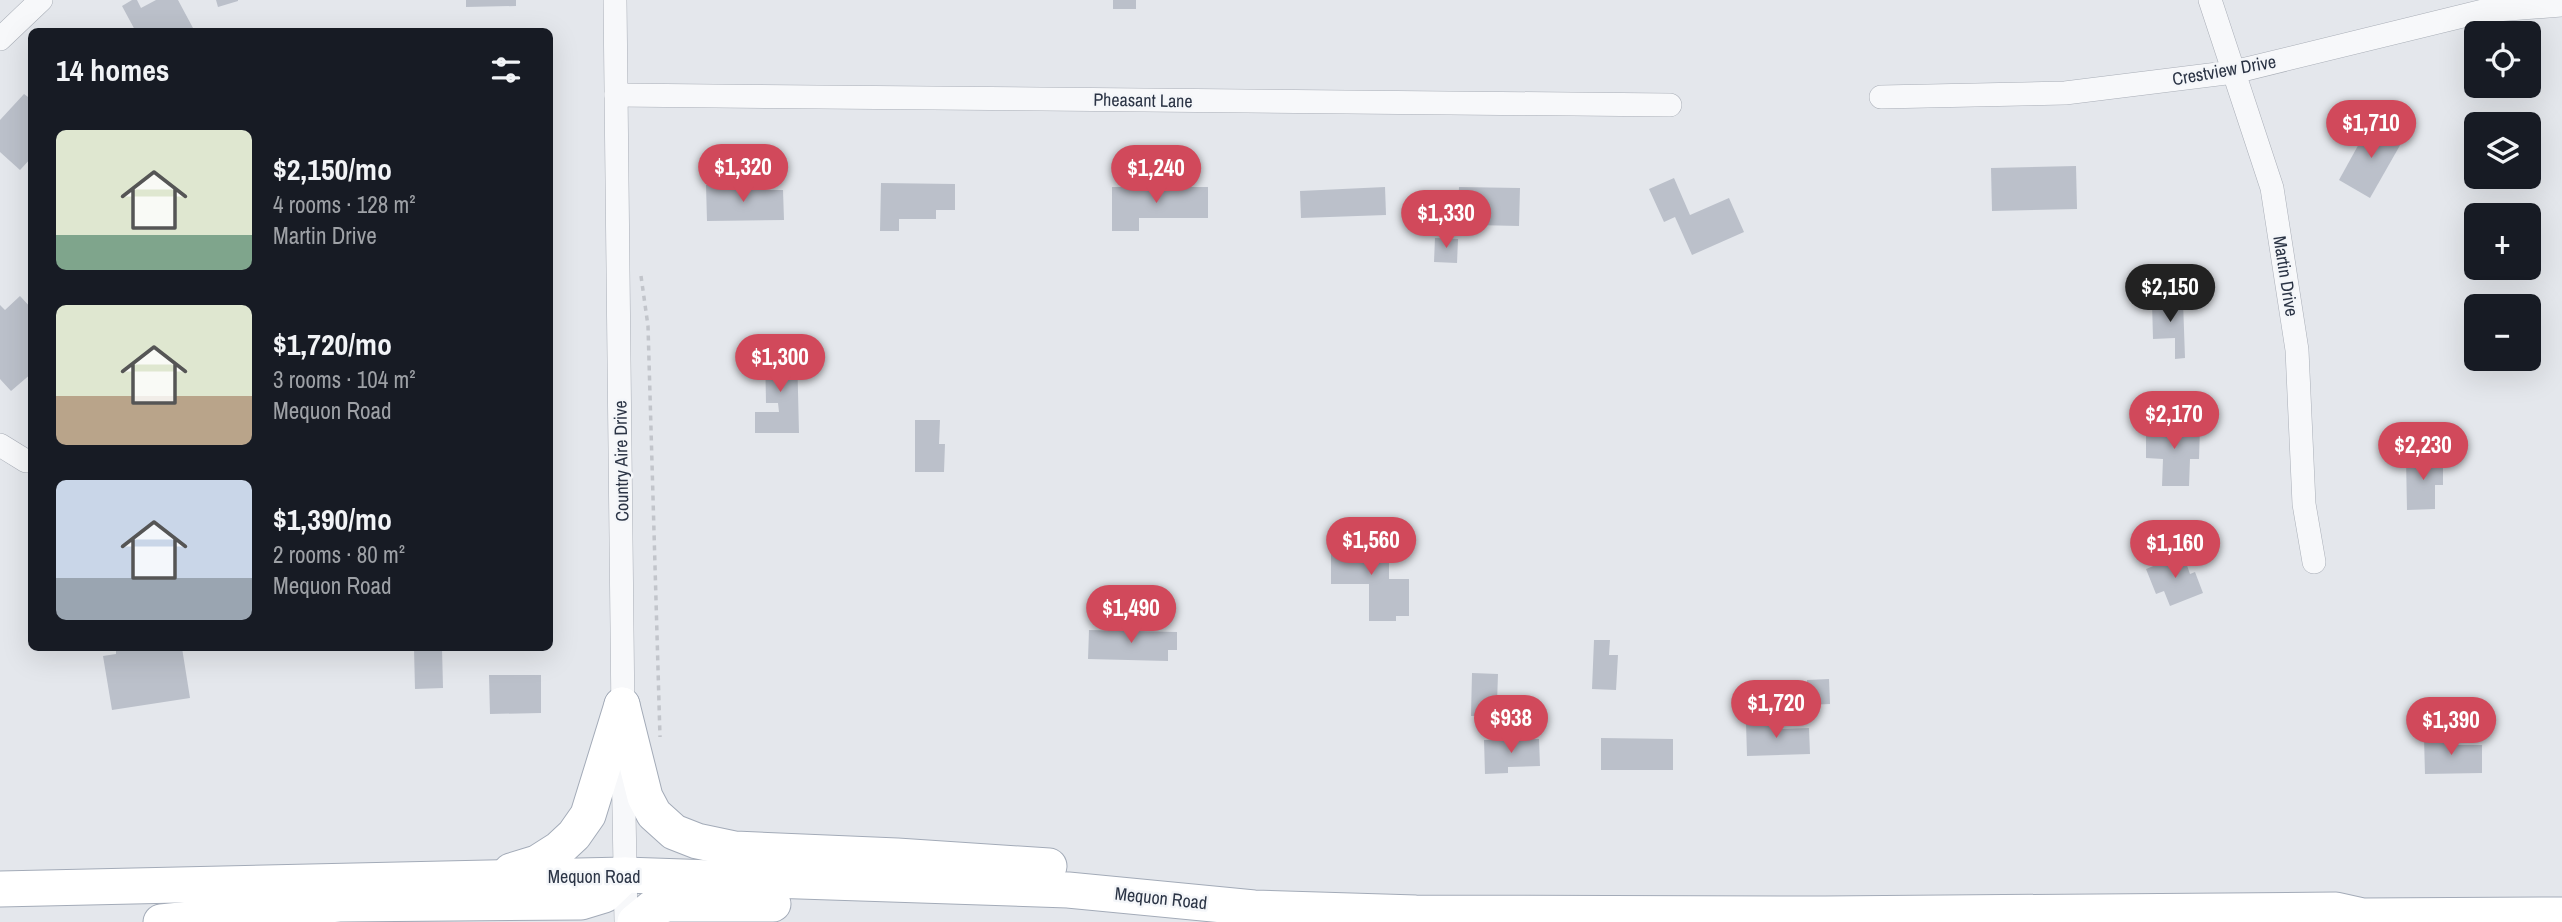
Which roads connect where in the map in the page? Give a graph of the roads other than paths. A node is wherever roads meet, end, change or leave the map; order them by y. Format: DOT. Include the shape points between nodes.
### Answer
graph roads {
  1 [pos="41,0"];
  2 [pos="615,0"];
  3 [pos="2210,0"];
  4 [pos="2562,5"];
  5 [pos="0,39"];
  6 [pos="2234,72"];
  7 [pos="617,95"];
  8 [pos="1881,97"];
  9 [pos="1670,106"];
  10 [pos="0,445"];
  11 [pos="28,461"];
  12 [pos="2314,562"];
  13 [pos="622,705"];
  14 [pos="625,875"];
  15 [pos="490,878"];
  16 [pos="0,889"];
  17 [pos="1143,895"];
  18 [pos="1236,906"];
  19 [pos="2562,915"];
  20 [pos="2354,919"];
  21 [pos="161,922"];
  22 [pos="626,922"];
  23 [pos="635,922"];
  1 -- 5 [label="street"];
  2 -- 7 [label="street, Country Aire Drive"];
  3 -- 6 [label="street, Martin Drive"];
  4 -- 6 [label="street, Crestview Drive" via="2483,11"];
  6 -- 8 [label="street, Crestview Drive" via="2065,93"];
  6 -- 12 [label="street, Martin Drive" via="2272,188 2297,350 2304,504"];
  7 -- 9 [label="street, Pheasant Lane"];
  7 -- 13 [label="street, Country Aire Drive"];
  10 -- 11 [label="street"];
  13 -- 14 [label="street, Country Aire Drive"];
  13 -- 15 [label="main road" via="588,815 574,835 537,863"];
  13 -- 18 [label="main road" via="645,797 654,814 674,832 697,841 735,849 1068,867 1188,886"];
  14 -- 15 [label="main road, Mequon Road"];
  14 -- 17 [label="main road, Mequon Road"];
  14 -- 21 [label="main road" via="604,895 581,902 339,904"];
  14 -- 22 [label="street, Country Aire Drive"];
  15 -- 16 [label="main road, Mequon Road"];
  17 -- 18 [label="main road, Mequon Road"];
  17 -- 23 [label="main road" via="1071,908 674,903 652,908"];
  18 -- 20 [label="main road, Mequon Road" via="1429,913 2336,910"];
  19 -- 20 [label="main road, Mequon Road"];
}
